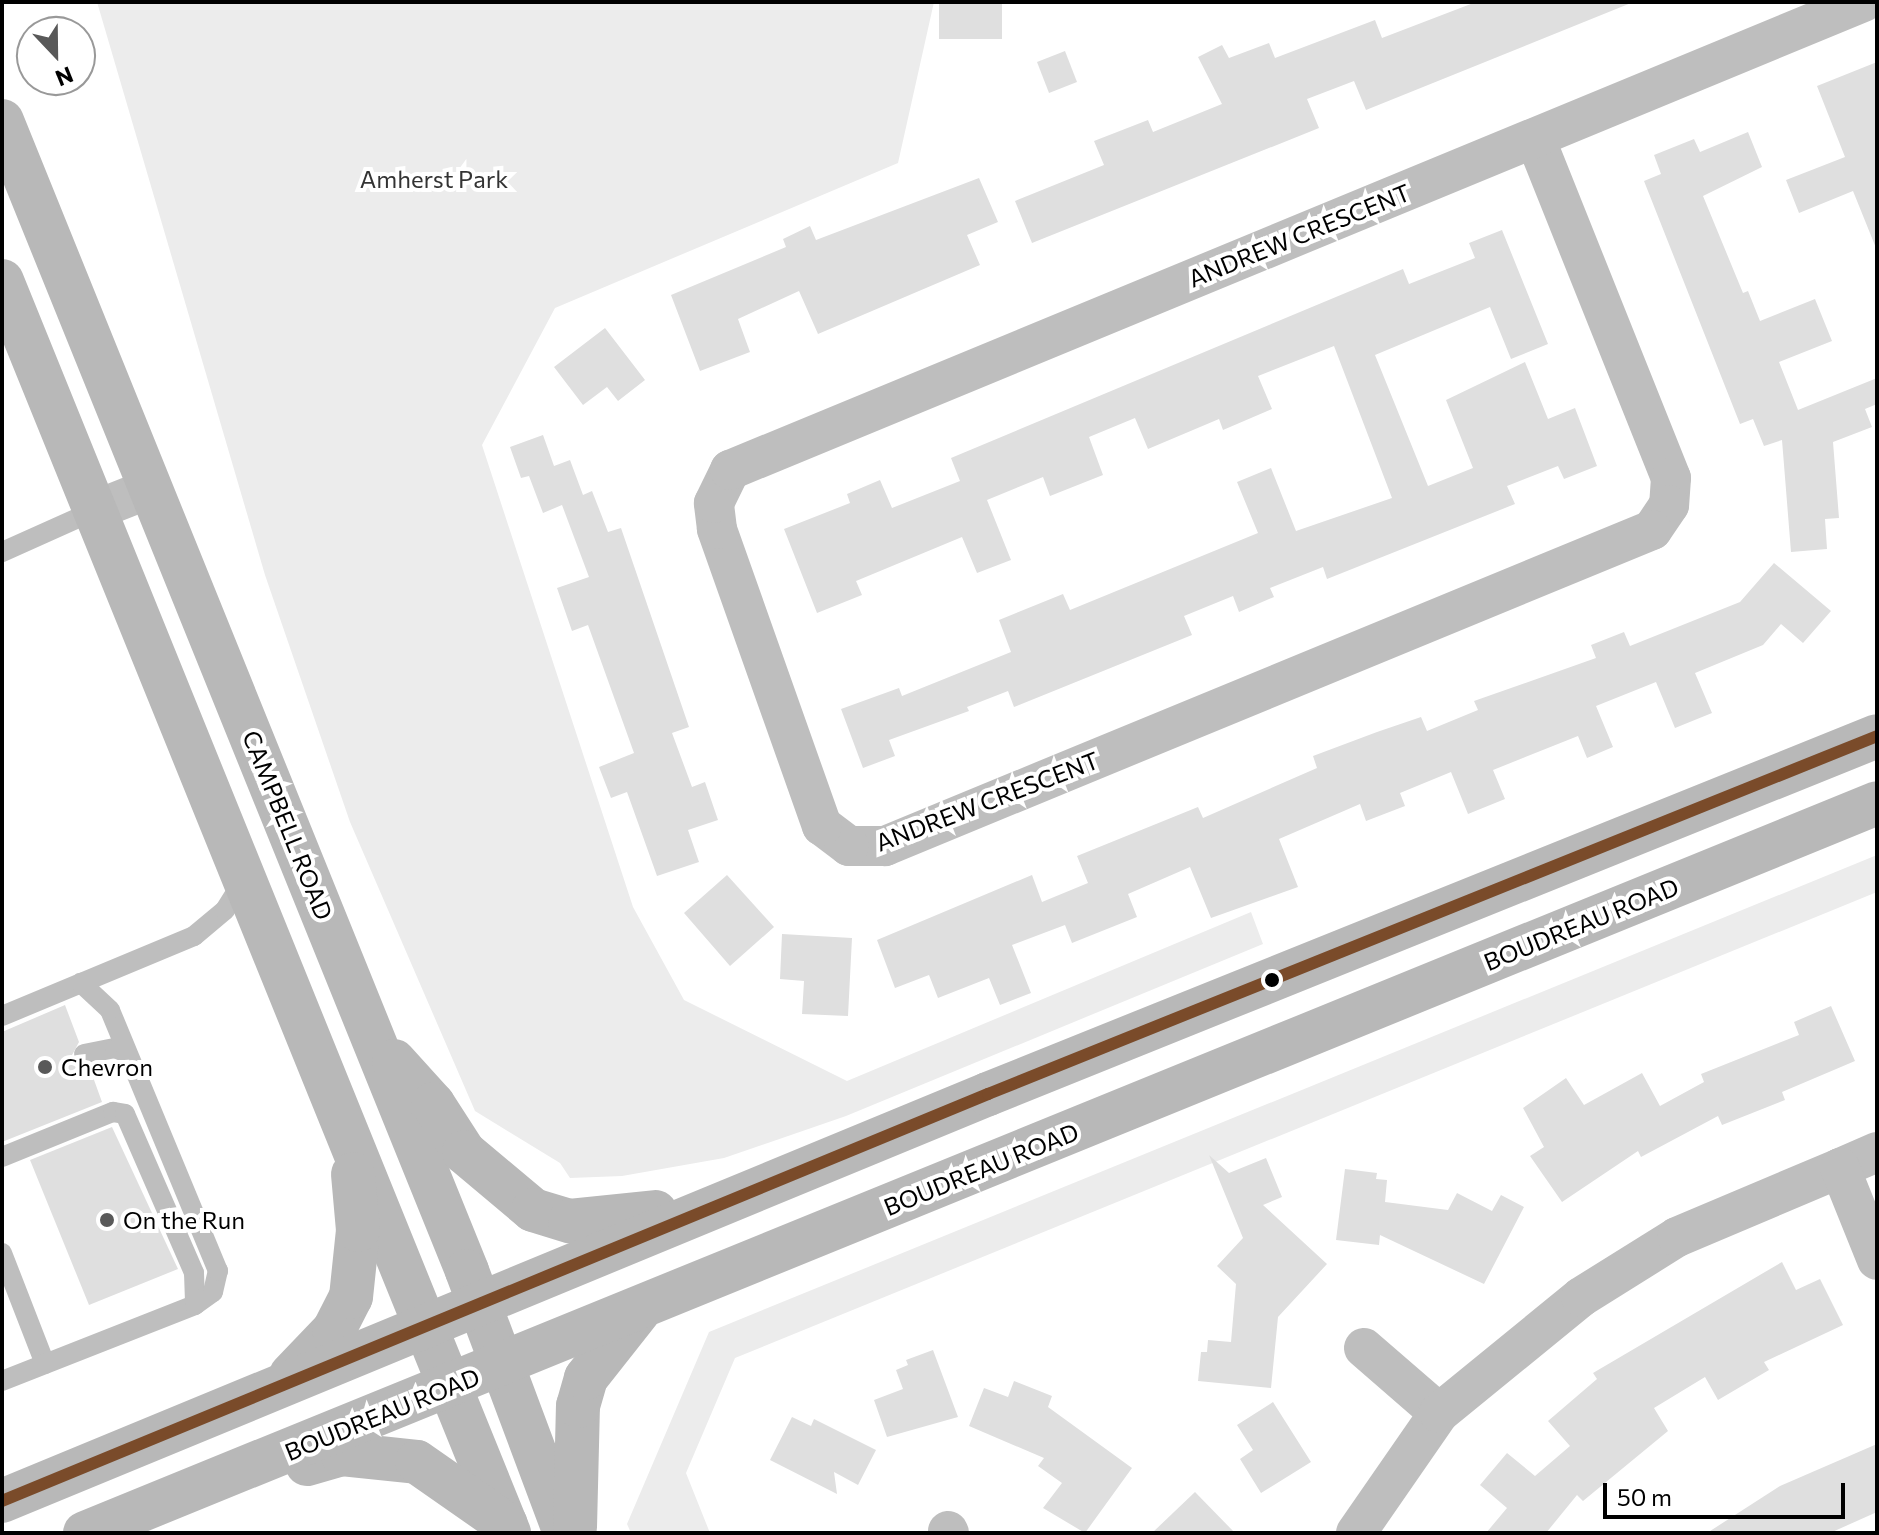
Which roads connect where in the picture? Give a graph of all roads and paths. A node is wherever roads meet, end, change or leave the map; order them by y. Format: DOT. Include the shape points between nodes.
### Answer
graph roads {
  1 [pos="1863,2"];
  2 [pos="2,121"];
  3 [pos="1535,138"];
  4 [pos="2,281"];
  5 [pos="151,488"];
  6 [pos="98,509"];
  7 [pos="2,552"];
  8 [pos="1877,736"];
  9 [pos="1877,803"];
  10 [pos="247,876"];
  11 [pos="81,983"];
  12 [pos="2,1016"];
  13 [pos="375,1040"];
  14 [pos="127,1053"];
  15 [pos="84,1054"];
  16 [pos="349,1127"];
  17 [pos="1877,1152"];
  18 [pos="2,1157"];
  19 [pos="1840,1168"];
  20 [pos="737,1197"];
  21 [pos="2,1253"];
  22 [pos="1877,1260"];
  23 [pos="6,1275"];
  24 [pos="479,1303"];
  25 [pos="195,1305"];
  26 [pos="643,1307"];
  27 [pos="426,1325"];
  28 [pos="1364,1348"];
  29 [pos="45,1364"];
  30 [pos="503,1365"];
  31 [pos="2,1381"];
  32 [pos="451,1387"];
  33 [pos="276,1390"];
  34 [pos="1439,1413"];
  35 [pos="2,1501"];
  36 [pos="166,1501"];
  37 [pos="508,1529"];
  38 [pos="85,1533"];
  39 [pos="565,1533"];
  40 [pos="575,1533"];
  41 [pos="1356,1533"];
  1 -- 3 [label="street, ANDREW CRESCENT"];
  2 -- 5 [label="main road, CAMPBELL ROAD"];
  3 -- 3 [label="street, ANDREW CRESCENT" via="730,470 714,503 717,529 811,806 830,835 861,849 885,846 1652,530 1669,505 1671,478"];
  4 -- 6 [label="main road"];
  5 -- 6 [label="street"];
  5 -- 13 [label="main road, CAMPBELL ROAD"];
  6 -- 7 [label="lane"];
  6 -- 10 [label="main road"];
  8 -- 20 [label="main road"];
  9 -- 26 [label="main road, BOUDREAU ROAD"];
  10 -- 11 [label="lane" via="225,910 194,936"];
  10 -- 16 [label="main road"];
  11 -- 12 [label="lane"];
  11 -- 14 [label="lane" via="110,1010"];
  13 -- 20 [label="main road" via="433,1104 464,1152 533,1210 570,1221 615,1220"];
  13 -- 24 [label="main road, CAMPBELL ROAD"];
  14 -- 15 [label="lane" via="115,1048"];
  14 -- 25 [label="lane" via="218,1271 213,1292"];
  16 -- 27 [label="main road"];
  16 -- 33 [label="main road" via="358,1230 351,1297 334,1330"];
  17 -- 19 [label="street"];
  18 -- 25 [label="lane" via="113,1112 125,1114 194,1273"];
  19 -- 22 [label="street"];
  19 -- 34 [label="street" via="1677,1237 1581,1297"];
  20 -- 24 [label="main road"];
  21 -- 23 [label="lane"];
  23 -- 29 [label="lane"];
  24 -- 27 [label="main road"];
  24 -- 30 [label="main road, CAMPBELL ROAD"];
  25 -- 29 [label="lane"];
  26 -- 30 [label="main road, BOUDREAU ROAD"];
  26 -- 40 [label="main road" via="604,1352 582,1392 573,1466"];
  27 -- 32 [label="main road"];
  27 -- 33 [label="main road"];
  28 -- 34 [label="street"];
  29 -- 31 [label="lane"];
  30 -- 32 [label="main road, BOUDREAU ROAD"];
  30 -- 39 [label="main road, CAMPBELL ROAD"];
  32 -- 36 [label="main road, BOUDREAU ROAD"];
  32 -- 37 [label="main road"];
  33 -- 35 [label="main road"];
  34 -- 41 [label="street"];
  36 -- 37 [label="main road" via="342,1454 382,1456 417,1462"];
  36 -- 38 [label="main road, BOUDREAU ROAD"];
}
